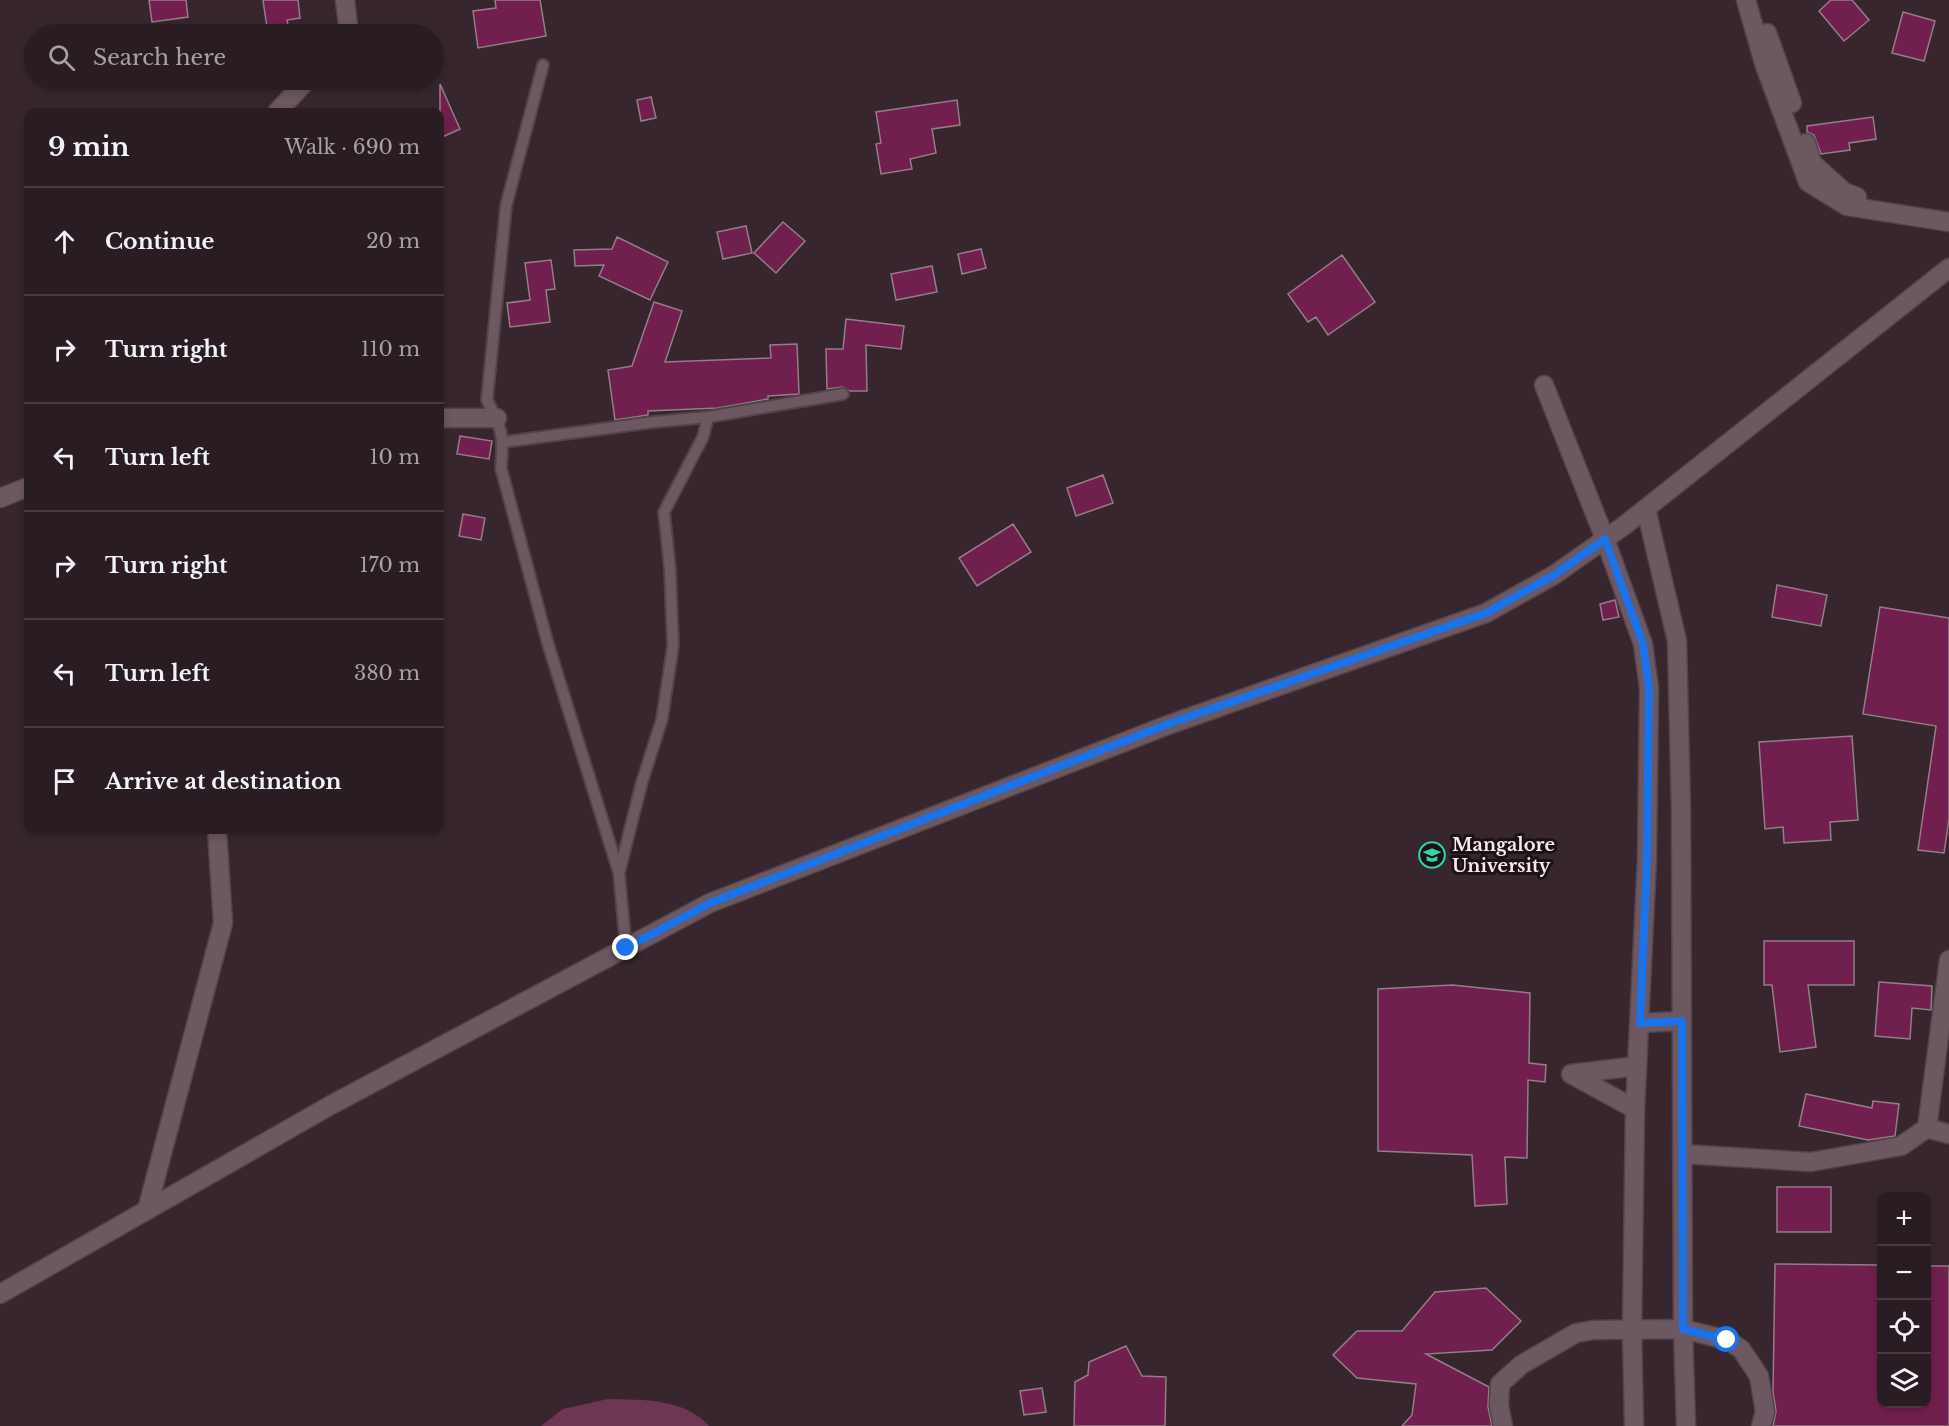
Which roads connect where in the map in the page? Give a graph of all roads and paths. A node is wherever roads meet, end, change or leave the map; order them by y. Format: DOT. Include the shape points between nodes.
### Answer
graph roads {
  1 [pos="345,0"];
  2 [pos="1746,0"];
  3 [pos="1755,0"];
  4 [pos="348,24"];
  5 [pos="543,65"];
  6 [pos="298,90"];
  7 [pos="281,108"];
  8 [pos="1949,219"];
  9 [pos="1949,268"];
  10 [pos="1544,385"];
  11 [pos="843,394"];
  12 [pos="708,417"];
  13 [pos="444,418"];
  14 [pos="497,418"];
  15 [pos="504,442"];
  16 [pos="24,489"];
  17 [pos="0,498"];
  18 [pos="1646,509"];
  19 [pos="1605,539"];
  20 [pos="217,834"];
  21 [pos="619,873"];
  22 [pos="626,948"];
  23 [pos="1949,960"];
  24 [pos="1682,1021"];
  25 [pos="1640,1023"];
  26 [pos="1637,1066"];
  27 [pos="1635,1108"];
  28 [pos="1928,1128"];
  29 [pos="1949,1134"];
  30 [pos="1683,1154"];
  31 [pos="147,1210"];
  32 [pos="0,1294"];
  33 [pos="1683,1329"];
  34 [pos="1632,1330"];
  35 [pos="1503,1426"];
  36 [pos="1634,1426"];
  37 [pos="1686,1426"];
  38 [pos="1761,1426"];
  1 -- 4 [label="street"];
  2 -- 8 [label="street" via="1764,63 1808,182 1847,206"];
  3 -- 8 [label="street" via="1812,162 1844,192 1873,205"];
  5 -- 14 [label="lane" via="506,206 487,400"];
  6 -- 7 [label="street"];
  9 -- 18 [label="street"];
  10 -- 19 [label="street"];
  11 -- 12 [label="lane"];
  12 -- 15 [label="lane"];
  12 -- 21 [label="lane" via="703,437 664,512 673,646 663,719"];
  13 -- 14 [label="street"];
  14 -- 15 [label="lane"];
  15 -- 21 [label="lane" via="501,468 548,644"];
  16 -- 17 [label="street"];
  18 -- 19 [label="street"];
  18 -- 24 [label="street" via="1677,641"];
  19 -- 22 [label="street" via="1554,575 1486,613 1145,733 710,903"];
  19 -- 25 [label="street" via="1643,644 1649,688"];
  20 -- 31 [label="street" via="223,923"];
  21 -- 22 [label="lane"];
  22 -- 31 [label="street" via="331,1105"];
  23 -- 28 [label="street"];
  24 -- 25 [label="street"];
  24 -- 30 [label="street"];
  25 -- 26 [label="street"];
  26 -- 27 [label="street"];
  26 -- 27 [label="street" via="1571,1074"];
  27 -- 34 [label="street"];
  28 -- 29 [label="street"];
  28 -- 30 [label="street" via="1901,1146 1811,1162"];
  30 -- 33 [label="street"];
  31 -- 32 [label="street"];
  33 -- 34 [label="street"];
  33 -- 37 [label="street"];
  33 -- 38 [label="street" via="1727,1340 1741,1349 1759,1376 1765,1412"];
  34 -- 35 [label="street" via="1576,1334 1521,1365 1500,1384"];
  34 -- 36 [label="street"];
}
